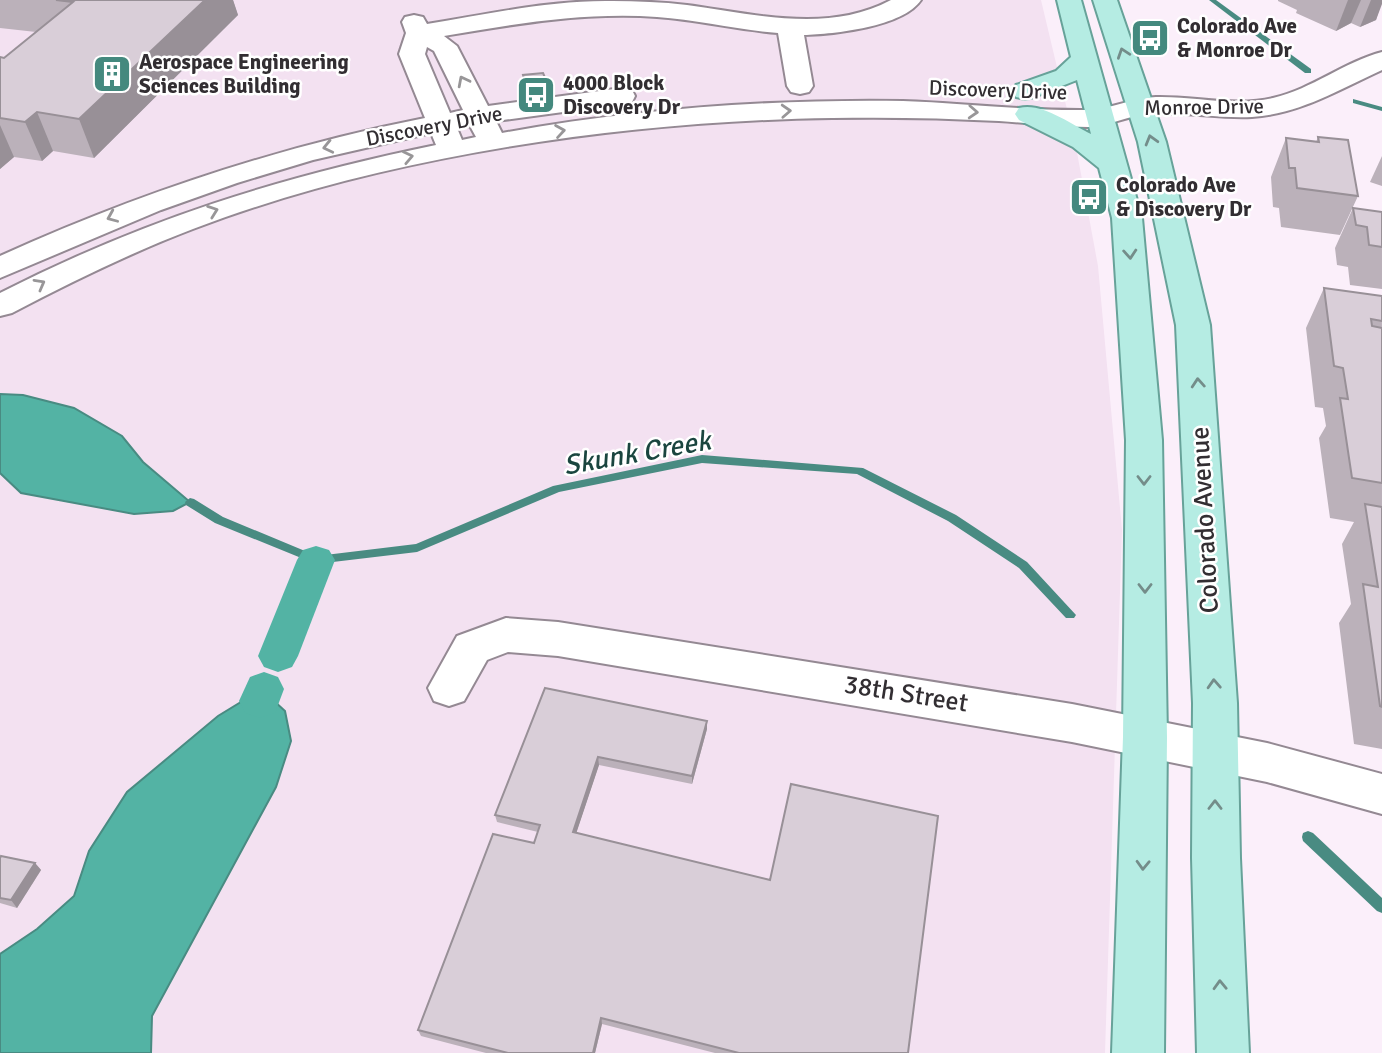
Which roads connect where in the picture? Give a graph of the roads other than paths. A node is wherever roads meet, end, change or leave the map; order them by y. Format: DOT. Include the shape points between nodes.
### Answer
graph roads {
  1 [pos="908,0"];
  2 [pos="1069,0"];
  3 [pos="1105,0"];
  4 [pos="414,21"];
  5 [pos="790,27"];
  6 [pos="1085,59"];
  7 [pos="1382,60"];
  8 [pos="800,86"];
  9 [pos="703,90"];
  10 [pos="650,93"];
  11 [pos="1027,103"];
  12 [pos="1098,106"];
  13 [pos="1140,106"];
  14 [pos="481,116"];
  15 [pos="447,135"];
  16 [pos="492,143"];
  17 [pos="1112,164"];
  18 [pos="51,232"];
  19 [pos="82,263"];
  20 [pos="0,268"];
  21 [pos="0,306"];
  22 [pos="449,688"];
  23 [pos="1145,737"];
  24 [pos="1215,752"];
  25 [pos="1382,794"];
  26 [pos="1138,1053"];
  27 [pos="1223,1053"];
  1 -- 5 [label="street" via="874,17"];
  2 -- 6 [label="main road"];
  13 -- 3 [label="main road, Colorado Avenue, one-way"];
  4 -- 5 [label="street" via="603,8 689,13"];
  14 -- 4 [label="street, one-way" via="444,46"];
  4 -- 15 [label="street" via="412,54"];
  5 -- 8 [label="street"];
  6 -- 11 [label="main road"];
  6 -- 12 [label="main road"];
  7 -- 13 [label="street, Monroe Drive" via="1338,83 1269,107"];
  8 -- 9 [label="street, Discovery Drive"];
  8 -- 11 [label="street, Discovery Drive"];
  10 -- 14 [label="street, Discovery Drive"];
  11 -- 12 [label="street, Discovery Drive"];
  16 -- 11 [label="street, Discovery Drive, one-way" via="583,127 683,117"];
  11 -- 17 [label="main road"];
  12 -- 13 [label="street, Monroe Drive"];
  12 -- 17 [label="main road"];
  24 -- 13 [label="main road, Colorado Avenue, one-way" via="1193,326"];
  14 -- 15 [label="street, Discovery Drive"];
  14 -- 16 [label="street"];
  15 -- 16 [label="street, Discovery Drive"];
  15 -- 18 [label="street, Discovery Drive, one-way" via="308,152"];
  19 -- 15 [label="street, Discovery Drive, one-way" via="167,227"];
  17 -- 23 [label="main road, one-way" via="1127,218 1144,440"];
  18 -- 19 [label="street"];
  18 -- 20 [label="street, Discovery Drive"];
  21 -- 19 [label="street, Discovery Drive, one-way"];
  22 -- 23 [label="street, 38th Street" via="472,648 506,635 558,639 983,706"];
  23 -- 24 [label="street, 38th Street"];
  23 -- 26 [label="main road, one-way"];
  24 -- 25 [label="street, 38th Street"];
  27 -- 24 [label="main road, Colorado Avenue, one-way"];
}
